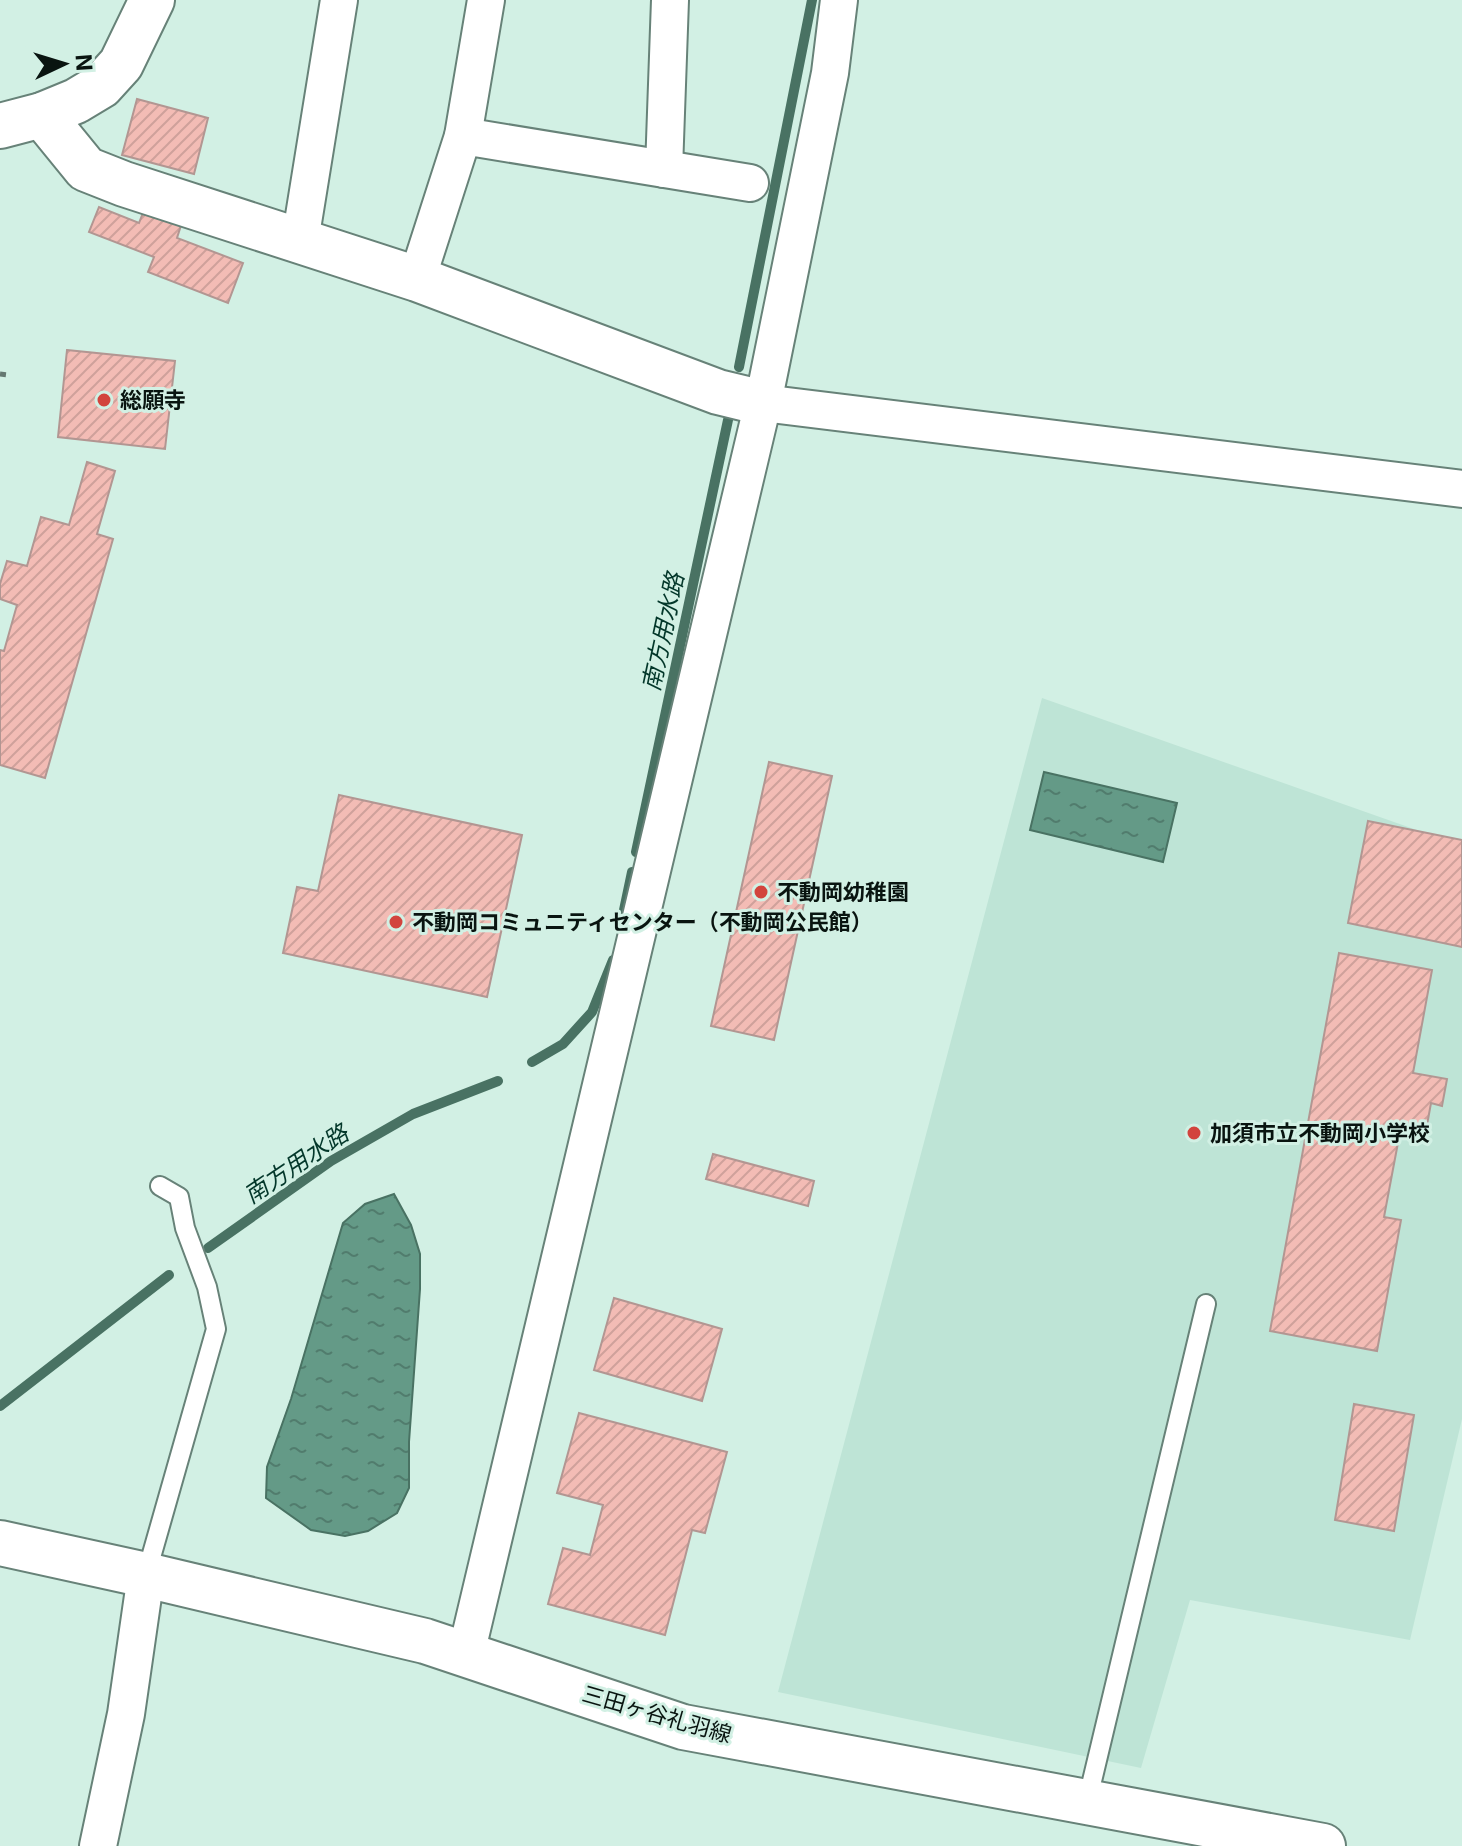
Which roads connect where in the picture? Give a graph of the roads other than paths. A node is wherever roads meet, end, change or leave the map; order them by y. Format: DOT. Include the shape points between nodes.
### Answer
graph roads {
  1 [pos="152,0"];
  2 [pos="339,0"];
  3 [pos="486,0"];
  4 [pos="670,0"];
  5 [pos="839,0"];
  6 [pos="42,115"];
  7 [pos="0,126"];
  8 [pos="463,136"];
  9 [pos="664,169"];
  10 [pos="750,183"];
  11 [pos="300,241"];
  12 [pos="417,279"];
  13 [pos="741,398"];
  14 [pos="1462,489"];
  15 [pos="160,1186"];
  16 [pos="1206,1304"];
  17 [pos="0,1543"];
  18 [pos="146,1575"];
  19 [pos="466,1654"];
  20 [pos="1087,1802"];
  21 [pos="98,1846"];
  22 [pos="1323,1846"];
  1 -- 6 [label="main road" via="121,64 101,86"];
  2 -- 11 [label="street"];
  3 -- 8 [label="street"];
  4 -- 9 [label="street"];
  5 -- 13 [label="street" via="830,73"];
  6 -- 7 [label="main road"];
  6 -- 11 [label="main road" via="86,169"];
  8 -- 9 [label="street"];
  8 -- 12 [label="street"];
  9 -- 10 [label="street"];
  11 -- 12 [label="main road"];
  12 -- 13 [label="main road"];
  13 -- 14 [label="street"];
  13 -- 19 [label="street"];
  15 -- 18 [label="lane" via="179,1197 216,1329"];
  16 -- 20 [label="lane"];
  17 -- 18 [label="main road, 三田ヶ谷礼羽線"];
  18 -- 19 [label="main road, 三田ヶ谷礼羽線"];
  18 -- 21 [label="street" via="126,1714"];
  19 -- 20 [label="main road, 三田ヶ谷礼羽線" via="683,1727"];
  20 -- 22 [label="main road, 三田ヶ谷礼羽線"];
}
